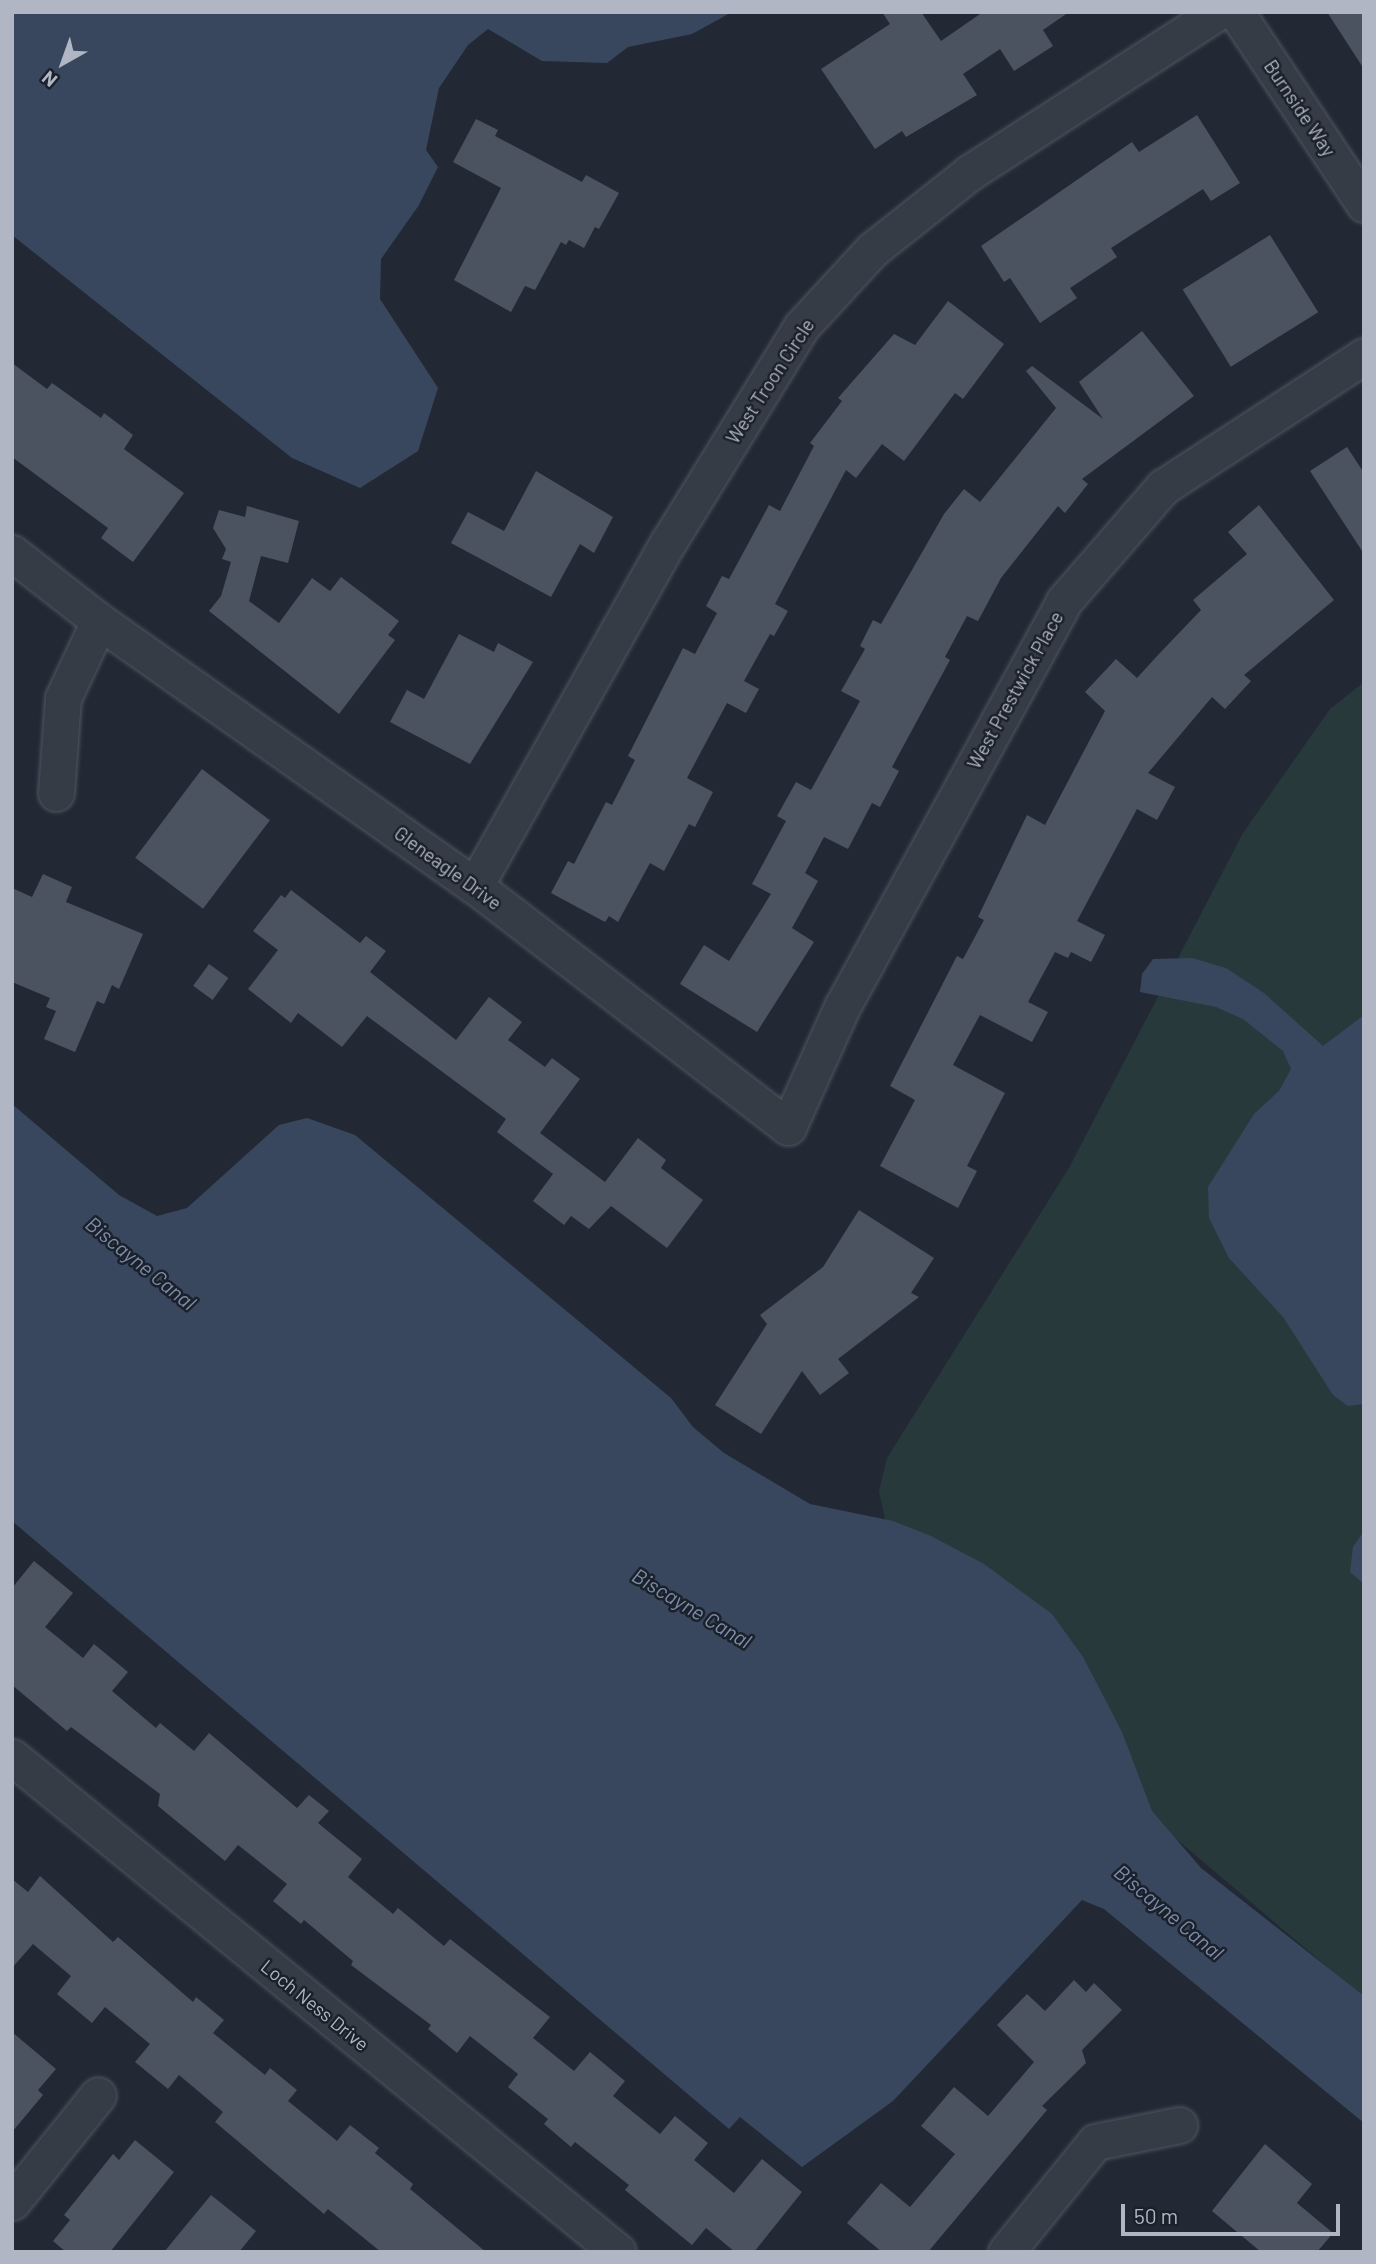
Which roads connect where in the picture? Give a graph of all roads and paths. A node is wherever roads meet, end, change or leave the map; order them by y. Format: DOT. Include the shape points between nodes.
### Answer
graph roads {
  1 [pos="1218,12"];
  2 [pos="1236,12"];
  3 [pos="1364,204"];
  4 [pos="1364,356"];
  5 [pos="12,553"];
  6 [pos="99,621"];
  7 [pos="56,793"];
  8 [pos="475,886"];
  9 [pos="788,1127"];
  10 [pos="12,1757"];
  11 [pos="98,2095"];
  12 [pos="1180,2125"];
  13 [pos="12,2202"];
  14 [pos="618,2252"];
  15 [pos="1006,2252"];
  1 -- 8 [label="street, West Troon Circle" via="969,173 872,250 801,327 669,541"];
  2 -- 3 [label="street, Burnside Way"];
  4 -- 9 [label="street, West Prestwick Place" via="1163,487 1064,601 842,1007"];
  5 -- 6 [label="street, Gleneagle Drive"];
  6 -- 7 [label="street" via="63,698"];
  6 -- 8 [label="street, Gleneagle Drive"];
  8 -- 9 [label="street, Gleneagle Drive"];
  10 -- 14 [label="street, Loch Ness Drive"];
  11 -- 13 [label="street"];
  12 -- 15 [label="street" via="1095,2142"];
}
